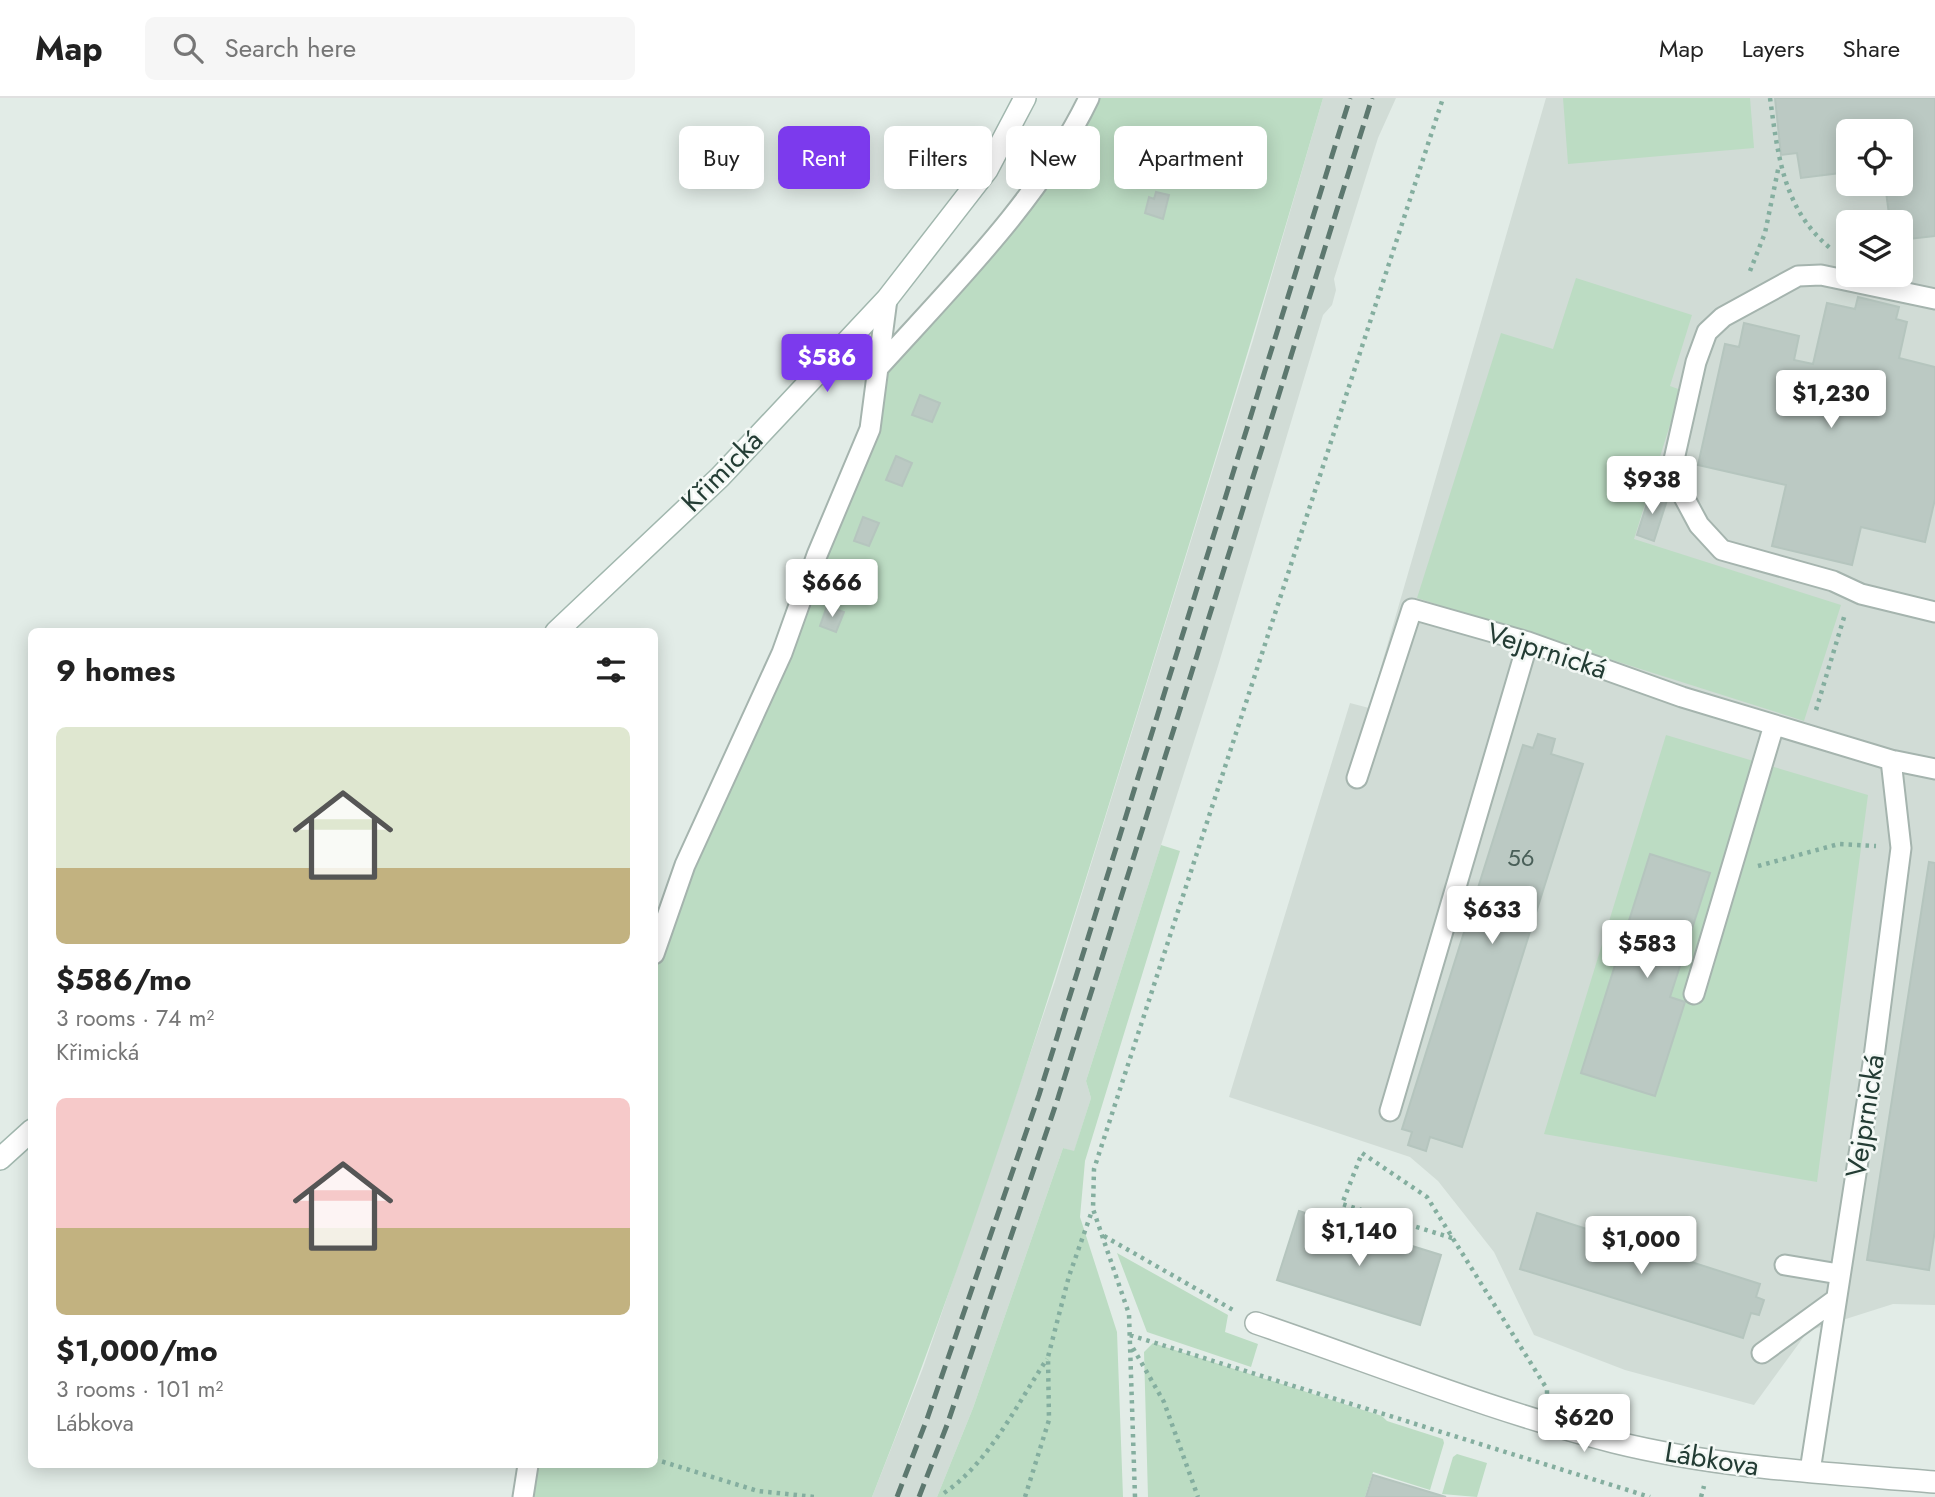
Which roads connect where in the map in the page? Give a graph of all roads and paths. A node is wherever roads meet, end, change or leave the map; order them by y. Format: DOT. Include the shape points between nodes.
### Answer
graph roads {
  1 [pos="1025,98"];
  2 [pos="1089,98"];
  3 [pos="1443,98"];
  4 [pos="1770,98"];
  5 [pos="1779,163"];
  6 [pos="1836,253"];
  7 [pos="887,299"];
  8 [pos="1935,299"];
  9 [pos="1723,317"];
  10 [pos="878,368"];
  11 [pos="1852,590"];
  12 [pos="1935,612"];
  13 [pos="560,628"];
  14 [pos="1528,642"];
  15 [pos="1774,725"];
  16 [pos="1809,735"];
  17 [pos="1891,760"];
  18 [pos="1935,769"];
  19 [pos="1357,778"];
  20 [pos="1901,848"];
  21 [pos="1732,873"];
  22 [pos="658,943"];
  23 [pos="1694,994"];
  24 [pos="1390,1111"];
  25 [pos="28,1134"];
  26 [pos="0,1159"];
  27 [pos="1093,1209"];
  28 [pos="1103,1236"];
  29 [pos="1452,1238"];
  30 [pos="1785,1265"];
  31 [pos="1839,1274"];
  32 [pos="1835,1300"];
  33 [pos="1256,1323"];
  34 [pos="1130,1335"];
  35 [pos="1130,1345"];
  36 [pos="1762,1353"];
  37 [pos="1048,1357"];
  38 [pos="1544,1420"];
  39 [pos="658,1460"];
  40 [pos="528,1468"];
  41 [pos="1810,1471"];
  42 [pos="1935,1482"];
  43 [pos="944,1493"];
  44 [pos="523,1497"];
  45 [pos="815,1497"];
  46 [pos="1025,1497"];
  47 [pos="1135,1497"];
  48 [pos="1198,1497"];
  49 [pos="1650,1497"];
  1 -- 7 [label="main road, Křimická" via="987,170"];
  2 -- 10 [label="lane" via="1070,137 981,254"];
  3 -- 27 [label="path" via="1117,1095 1094,1169"];
  4 -- 5 [label="path"];
  5 -- 6 [label="path" via="1788,195 1807,226"];
  5 -- 9 [label="path" via="1765,233 1746,281"];
  7 -- 10 [label="lane"];
  7 -- 13 [label="main road, Křimická" via="720,477"];
  8 -- 9 [label="lane" via="1821,275 1798,276"];
  9 -- 11 [label="lane" via="1707,332 1696,362 1671,473 1699,525 1722,550"];
  10 -- 22 [label="lane" via="870,429 782,653 685,865"];
  11 -- 12 [label="lane"];
  11 -- 16 [label="path"];
  14 -- 15 [label="lane, Vejprnická"];
  14 -- 19 [label="lane, Vejprnická" via="1412,610"];
  14 -- 24 [label="lane"];
  15 -- 16 [label="lane, Vejprnická"];
  15 -- 21 [label="lane"];
  16 -- 17 [label="lane, Vejprnická"];
  17 -- 18 [label="lane, Vejprnická"];
  17 -- 20 [label="lane, Vejprnická"];
  20 -- 21 [label="path" via="1839,844"];
  20 -- 31 [label="lane, Vejprnická"];
  21 -- 23 [label="lane"];
  25 -- 26 [label="main road"];
  27 -- 28 [label="path"];
  27 -- 37 [label="path"];
  28 -- 33 [label="path"];
  28 -- 34 [label="path" via="1129,1314"];
  29 -- 29 [label="path" via="1342,1203 1362,1153 1427,1197"];
  29 -- 38 [label="path" via="1547,1389"];
  30 -- 31 [label="lane"];
  31 -- 32 [label="lane, Vejprnická"];
  32 -- 36 [label="lane"];
  32 -- 41 [label="lane, Vejprnická"];
  33 -- 38 [label="main road, Lábkova"];
  34 -- 35 [label="path"];
  34 -- 49 [label="path"];
  35 -- 47 [label="path"];
  35 -- 48 [label="path" via="1164,1402"];
  37 -- 43 [label="path" via="982,1456 962,1481"];
  37 -- 46 [label="path" via="1049,1420"];
  38 -- 41 [label="main road, Lábkova" via="1614,1442 1695,1458"];
  39 -- 45 [label="path" via="758,1491"];
  40 -- 44 [label="lane"];
  41 -- 42 [label="main road, Lábkova"];
}
